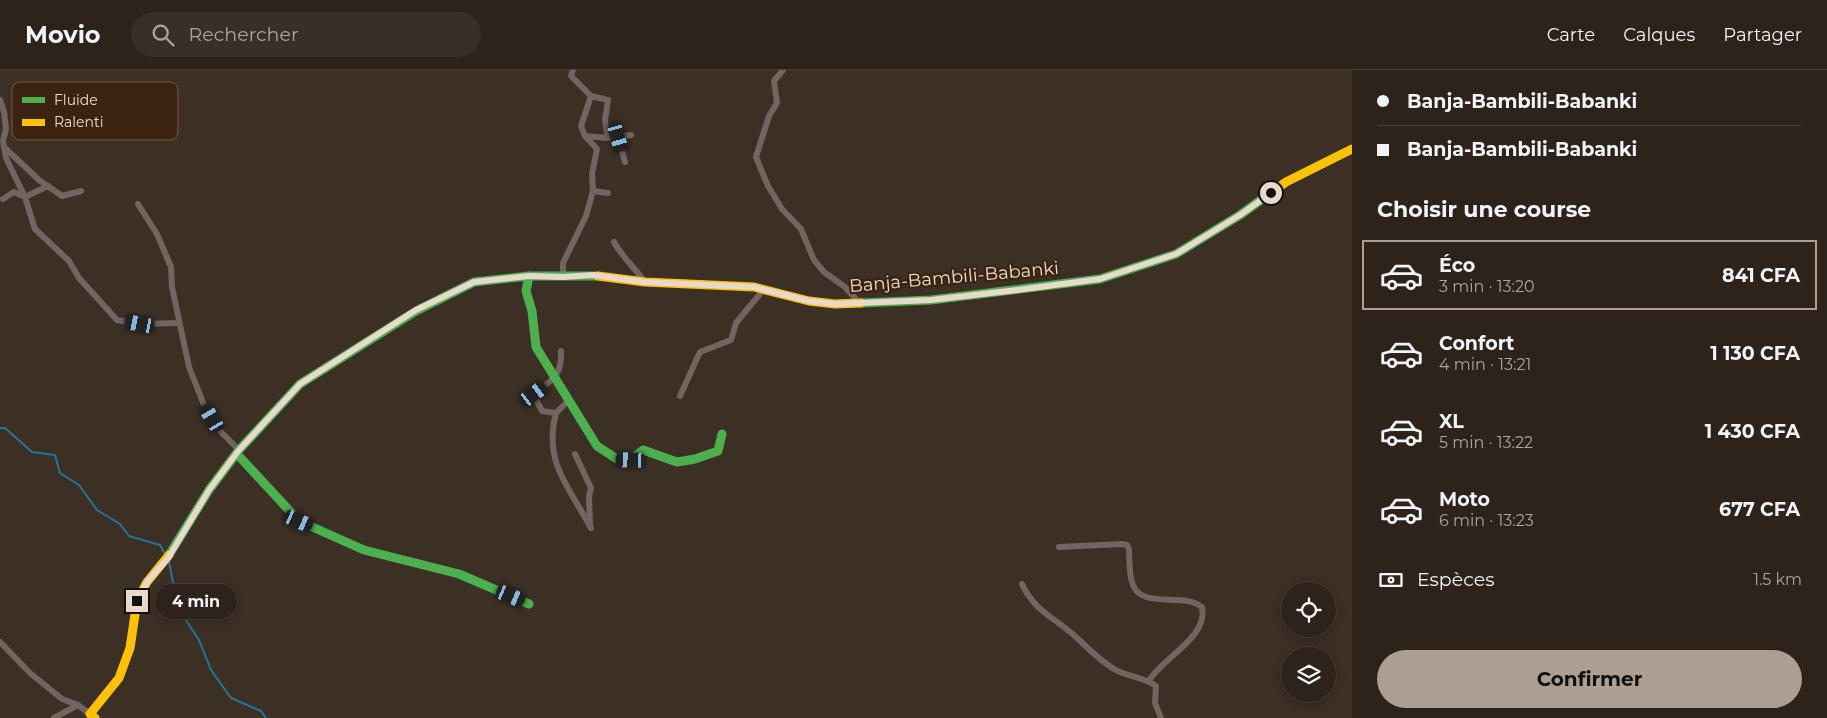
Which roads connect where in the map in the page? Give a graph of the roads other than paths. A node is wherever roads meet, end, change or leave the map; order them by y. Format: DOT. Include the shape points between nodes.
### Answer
graph roads {
  1 [pos="573,70"];
  2 [pos="784,70"];
  3 [pos="591,96"];
  4 [pos="0,100"];
  5 [pos="631,135"];
  6 [pos="585,136"];
  7 [pos="618,137"];
  8 [pos="608,138"];
  9 [pos="4,147"];
  10 [pos="1352,149"];
  11 [pos="625,162"];
  12 [pos="48,186"];
  13 [pos="81,191"];
  14 [pos="594,191"];
  15 [pos="608,193"];
  16 [pos="25,197"];
  17 [pos="3,199"];
  18 [pos="138,204"];
  19 [pos="614,242"];
  20 [pos="529,276"];
  21 [pos="563,277"];
  22 [pos="645,282"];
  23 [pos="764,289"];
  24 [pos="860,304"];
  25 [pos="179,323"];
  26 [pos="561,351"];
  27 [pos="554,379"];
  28 [pos="680,396"];
  29 [pos="568,401"];
  30 [pos="556,413"];
  31 [pos="722,434"];
  32 [pos="238,452"];
  33 [pos="575,454"];
  34 [pos="1059,548"];
  35 [pos="1022,584"];
  36 [pos="529,604"];
  37 [pos="0,642"];
  38 [pos="1149,681"];
  39 [pos="78,705"];
  40 [pos="93,716"];
  41 [pos="54,718"];
  42 [pos="1161,718"];
  1 -- 3 [label="street" via="571,76"];
  2 -- 24 [label="street" via="774,81 777,103 769,116 756,157 782,209 801,229 814,260"];
  3 -- 6 [label="street" via="581,126"];
  3 -- 8 [label="street" via="608,100 605,120"];
  4 -- 9 [label="street" via="6,129"];
  5 -- 7 [label="street"];
  6 -- 8 [label="street"];
  6 -- 14 [label="street" via="597,149 592,174"];
  7 -- 8 [label="street"];
  7 -- 11 [label="street"];
  9 -- 12 [label="street"];
  9 -- 16 [label="street"];
  10 -- 24 [label="street, Banja-Bambili-Babanki" via="1286,182 1176,254 1100,279 931,300"];
  12 -- 13 [label="street" via="62,196"];
  12 -- 16 [label="street"];
  14 -- 15 [label="street"];
  14 -- 21 [label="street" via="586,216 563,263"];
  16 -- 17 [label="street" via="14,192"];
  16 -- 25 [label="street" via="35,228 118,320 140,324"];
  18 -- 25 [label="street" via="157,234 171,266"];
  19 -- 22 [label="street"];
  20 -- 21 [label="street, Banja-Bambili-Babanki"];
  20 -- 27 [label="street" via="526,291 536,348"];
  20 -- 32 [label="street, Banja-Bambili-Babanki" via="474,282 416,310 300,384"];
  21 -- 22 [label="street, Banja-Bambili-Babanki" via="593,275"];
  22 -- 23 [label="street, Banja-Bambili-Babanki"];
  23 -- 24 [label="street, Banja-Bambili-Babanki" via="809,301"];
  23 -- 28 [label="street" via="736,322 731,340 700,352"];
  25 -- 32 [label="street" via="189,367 204,405"];
  26 -- 27 [label="street" via="561,364"];
  27 -- 29 [label="street"];
  27 -- 30 [label="street" via="534,394 542,411"];
  29 -- 30 [label="street"];
  29 -- 31 [label="street" via="597,446 617,459 631,460 643,450 676,462 695,460 718,451"];
  30 -- 33 [label="street" via="552,445 557,468 590,528 591,488"];
  32 -- 36 [label="street" via="299,521 364,550 459,574"];
  32 -- 40 [label="street, Banja-Bambili-Babanki" via="209,490 168,558 147,582 137,601 130,648 119,678"];
  34 -- 38 [label="street" via="1127,545 1134,590 1142,596 1200,605 1200,629 1157,669"];
  35 -- 38 [label="street" via="1028,597 1041,611 1091,652 1114,669"];
  37 -- 39 [label="street" via="62,700"];
  38 -- 42 [label="street" via="1156,686 1155,703"];
  39 -- 40 [label="street"];
  39 -- 41 [label="street"];
}
